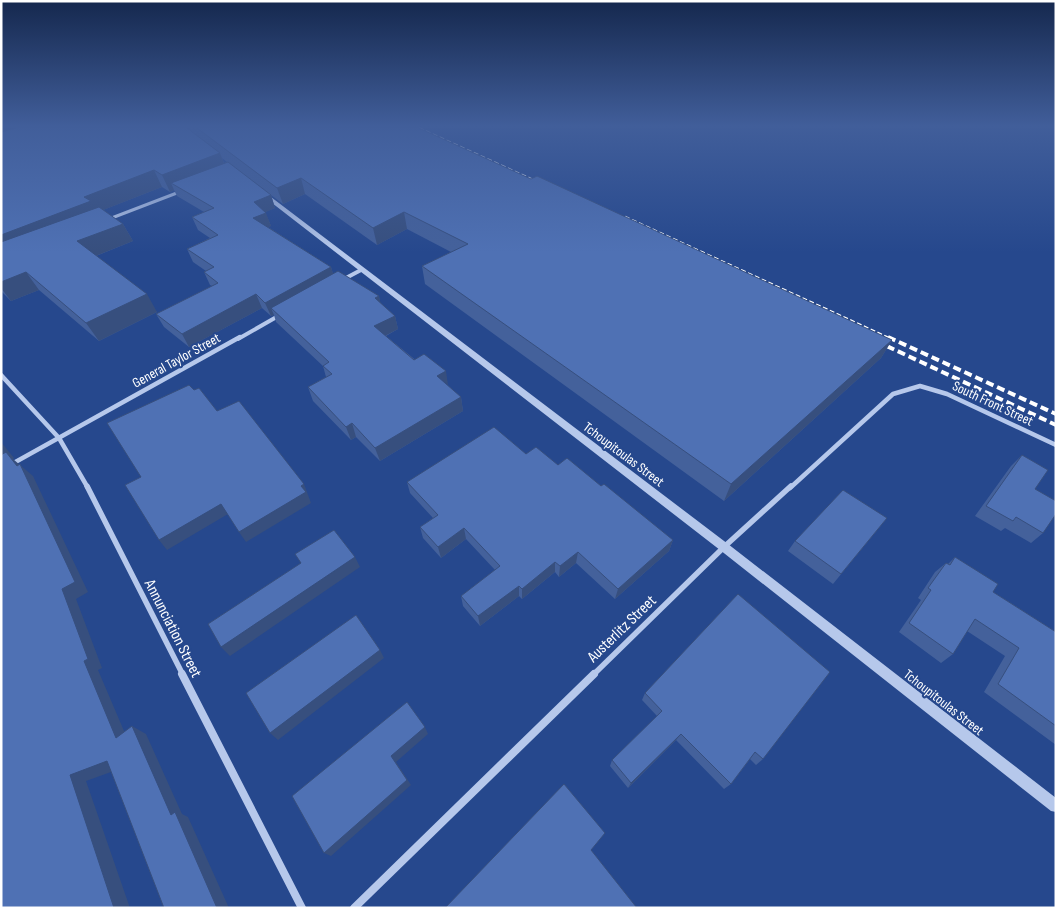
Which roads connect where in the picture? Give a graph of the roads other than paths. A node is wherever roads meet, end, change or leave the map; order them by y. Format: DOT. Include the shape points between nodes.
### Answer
graph roads {
  1 [pos="257,188"];
  2 [pos="187,189"];
  3 [pos="103,222"];
  4 [pos="361,270"];
  5 [pos="342,281"];
  6 [pos="282,314"];
  7 [pos="1,375"];
  8 [pos="920,386"];
  9 [pos="59,438"];
  10 [pos="1056,445"];
  11 [pos="1,470"];
  12 [pos="724,547"];
  13 [pos="1056,806"];
  14 [pos="302,908"];
  15 [pos="354,908"];
  1 -- 4 [label="street, Tchoupitoulas Street"];
  2 -- 3 [label="street"];
  4 -- 5 [label="street"];
  4 -- 12 [label="street, Tchoupitoulas Street"];
  6 -- 9 [label="street, General Taylor Street"];
  7 -- 9 [label="street, Annunciation Street"];
  8 -- 10 [label="street, South Front Street" via="947,394"];
  8 -- 12 [label="street, Austerlitz Street" via="893,394"];
  9 -- 11 [label="street, General Taylor Street"];
  9 -- 14 [label="street, Annunciation Street" via="78,469"];
  12 -- 13 [label="street, Tchoupitoulas Street"];
  12 -- 15 [label="street, Austerlitz Street"];
}
